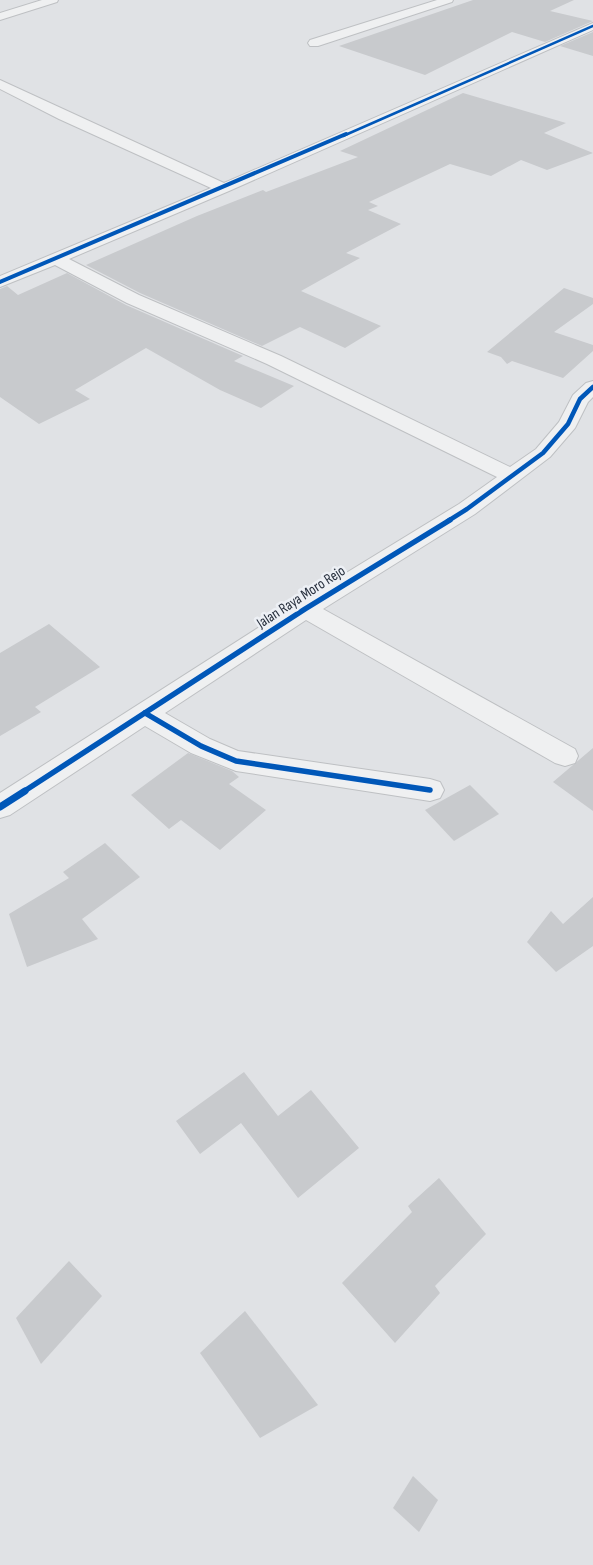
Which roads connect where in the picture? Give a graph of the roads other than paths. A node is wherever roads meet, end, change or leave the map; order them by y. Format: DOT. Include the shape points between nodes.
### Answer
graph roads {
  1 [pos="53,0"];
  2 [pos="448,0"];
  3 [pos="0,17"];
  4 [pos="593,26"];
  5 [pos="314,43"];
  6 [pos="0,84"];
  7 [pos="224,188"];
  8 [pos="56,258"];
  9 [pos="0,282"];
  10 [pos="593,387"];
  11 [pos="512,476"];
  12 [pos="305,609"];
  13 [pos="145,713"];
  14 [pos="565,756"];
  15 [pos="430,790"];
  16 [pos="0,807"];
  1 -- 3 [label="street"];
  2 -- 5 [label="street"];
  4 -- 7 [label="street"];
  6 -- 7 [label="street"];
  7 -- 8 [label="street"];
  8 -- 9 [label="street"];
  8 -- 11 [label="street" via="133,299 274,360"];
  10 -- 11 [label="street, Jalan Raya Moro Rejo" via="580,400 555,441"];
  11 -- 12 [label="street, Jalan Raya Moro Rejo" via="467,508"];
  12 -- 13 [label="street, Jalan Raya Moro Rejo"];
  12 -- 14 [label="street"];
  13 -- 15 [label="street" via="187,739 236,760"];
  13 -- 16 [label="street, Jalan Raya Moro Rejo"];
}
